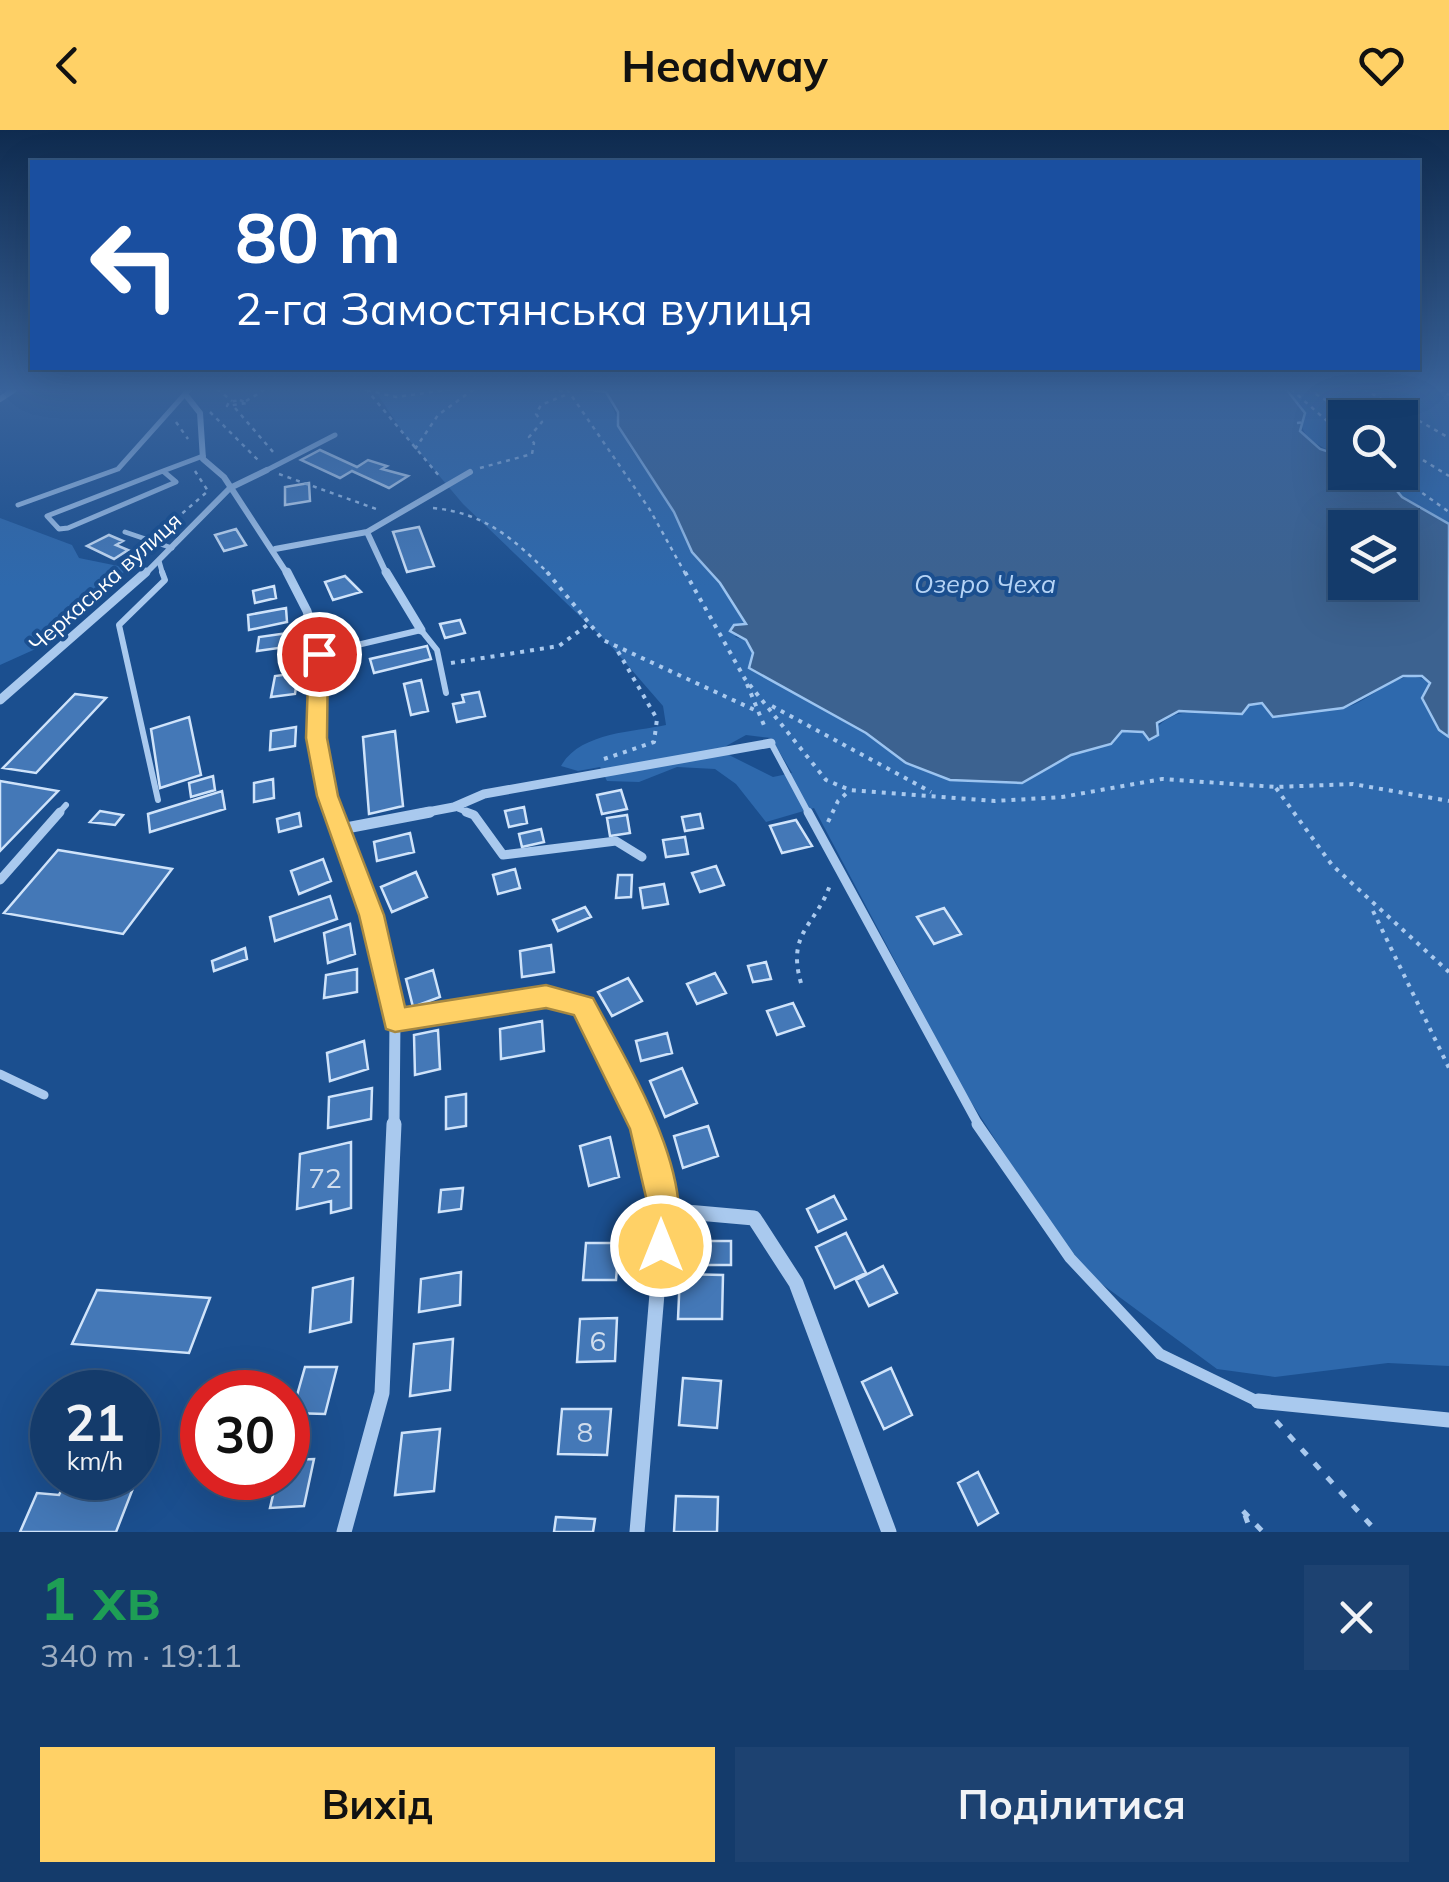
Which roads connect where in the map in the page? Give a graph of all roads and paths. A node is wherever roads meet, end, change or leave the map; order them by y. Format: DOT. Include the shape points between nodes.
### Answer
graph roads {
  1 [pos="131,454"];
  2 [pos="199,454"];
  3 [pos="252,454"];
  4 [pos="275,454"];
  5 [pos="297,454"];
  6 [pos="420,454"];
  7 [pos="531,454"];
  8 [pos="612,454"];
  9 [pos="203,456"];
  10 [pos="1418,457"];
  11 [pos="188,461"];
  12 [pos="282,462"];
  13 [pos="163,470"];
  14 [pos="267,470"];
  15 [pos="470,472"];
  16 [pos="1449,476"];
  17 [pos="448,485"];
  18 [pos="230,488"];
  19 [pos="1418,490"];
  20 [pos="18,505"];
  21 [pos="444,508"];
  22 [pos="409,509"];
  23 [pos="1449,512"];
  24 [pos="124,532"];
  25 [pos="367,532"];
  26 [pos="151,541"];
  27 [pos="172,548"];
  28 [pos="274,549"];
  29 [pos="159,561"];
  30 [pos="590,622"];
  31 [pos="421,630"];
  32 [pos="612,645"];
  33 [pos="319,654"];
  34 [pos="442,665"];
  35 [pos="745,679"];
  36 [pos="446,693"];
  37 [pos="0,700"];
  38 [pos="768,704"];
  39 [pos="758,712"];
  40 [pos="771,744"];
  41 [pos="591,774"];
  42 [pos="1276,787"];
  43 [pos="850,790"];
  44 [pos="934,794"];
  45 [pos="158,800"];
  46 [pos="1449,801"];
  47 [pos="66,805"];
  48 [pos="454,807"];
  49 [pos="341,829"];
  50 [pos="824,844"];
  51 [pos="642,856"];
  52 [pos="0,880"];
  53 [pos="828,899"];
  54 [pos="1371,908"];
  55 [pos="1449,972"];
  56 [pos="801,983"];
  57 [pos="395,1020"];
  58 [pos="1449,1068"];
  59 [pos="0,1074"];
  60 [pos="44,1095"];
  61 [pos="664,1210"];
  62 [pos="1258,1401"];
  63 [pos="1449,1420"];
  64 [pos="344,1532"];
  65 [pos="637,1532"];
  66 [pos="890,1532"];
  67 [pos="1250,1532"];
  68 [pos="1263,1532"];
  69 [pos="1377,1532"];
  1 -- 20 [label="lane" via="118,469"];
  2 -- 9 [label="path"];
  3 -- 14 [label="path"];
  4 -- 12 [label="path"];
  5 -- 12 [label="lane"];
  6 -- 17 [label="path"];
  7 -- 15 [label="path"];
  8 -- 35 [label="path"];
  9 -- 11 [label="lane"];
  9 -- 18 [label="street"];
  10 -- 16 [label="path"];
  11 -- 13 [label="lane"];
  11 -- 26 [label="path" via="208,491"];
  12 -- 14 [label="lane"];
  13 -- 13 [label="lane" via="64,510 47,516 58,529 68,528 176,482"];
  14 -- 18 [label="street"];
  14 -- 22 [label="path" via="382,511"];
  15 -- 17 [label="street"];
  17 -- 21 [label="path"];
  17 -- 22 [label="street"];
  18 -- 27 [label="street, Черкаська вулиця"];
  18 -- 28 [label="street"];
  19 -- 23 [label="path"];
  21 -- 22 [label="path"];
  21 -- 30 [label="path" via="465,512 516,541"];
  22 -- 25 [label="street"];
  24 -- 26 [label="lane"];
  25 -- 28 [label="street"];
  25 -- 31 [label="street"];
  26 -- 27 [label="lane"];
  27 -- 29 [label="street, Черкаська вулиця"];
  28 -- 33 [label="street" via="307,611"];
  29 -- 37 [label="street, Черкаська вулиця"];
  29 -- 45 [label="lane" via="164,580 119,625"];
  30 -- 32 [label="path"];
  30 -- 34 [label="path" via="559,646"];
  31 -- 33 [label="lane"];
  31 -- 34 [label="lane" via="431,636"];
  32 -- 39 [label="path"];
  32 -- 41 [label="path" via="628,662 660,730 654,742 601,760"];
  33 -- 49 [label="street" via="316,738"];
  34 -- 36 [label="lane"];
  35 -- 38 [label="path"];
  35 -- 39 [label="path"];
  38 -- 43 [label="path" via="826,780"];
  38 -- 44 [label="path"];
  39 -- 40 [label="path"];
  40 -- 41 [label="street"];
  40 -- 50 [label="lane"];
  41 -- 48 [label="street" via="484,794"];
  42 -- 44 [label="path" via="1162,779 995,802"];
  42 -- 46 [label="path" via="1353,784"];
  42 -- 54 [label="path" via="1300,829"];
  43 -- 44 [label="path"];
  43 -- 50 [label="path" via="830,814"];
  47 -- 52 [label="lane"];
  48 -- 49 [label="street"];
  48 -- 51 [label="lane" via="474,815 496,849 512,857 616,841"];
  49 -- 57 [label="street" via="371,915"];
  50 -- 62 [label="lane" via="961,1100 1070,1258 1160,1354"];
  53 -- 56 [label="path" via="795,939"];
  54 -- 55 [label="path"];
  54 -- 58 [label="path"];
  57 -- 61 [label="street" via="546,996 583,1006 644,1127"];
  57 -- 64 [label="street" via="382,1393"];
  59 -- 60 [label="lane"];
  61 -- 65 [label="street"];
  61 -- 66 [label="street" via="754,1218 796,1284"];
  62 -- 63 [label="street"];
  62 -- 69 [label="path"];
  67 -- 68 [label="path" via="1243,1511"];
}
